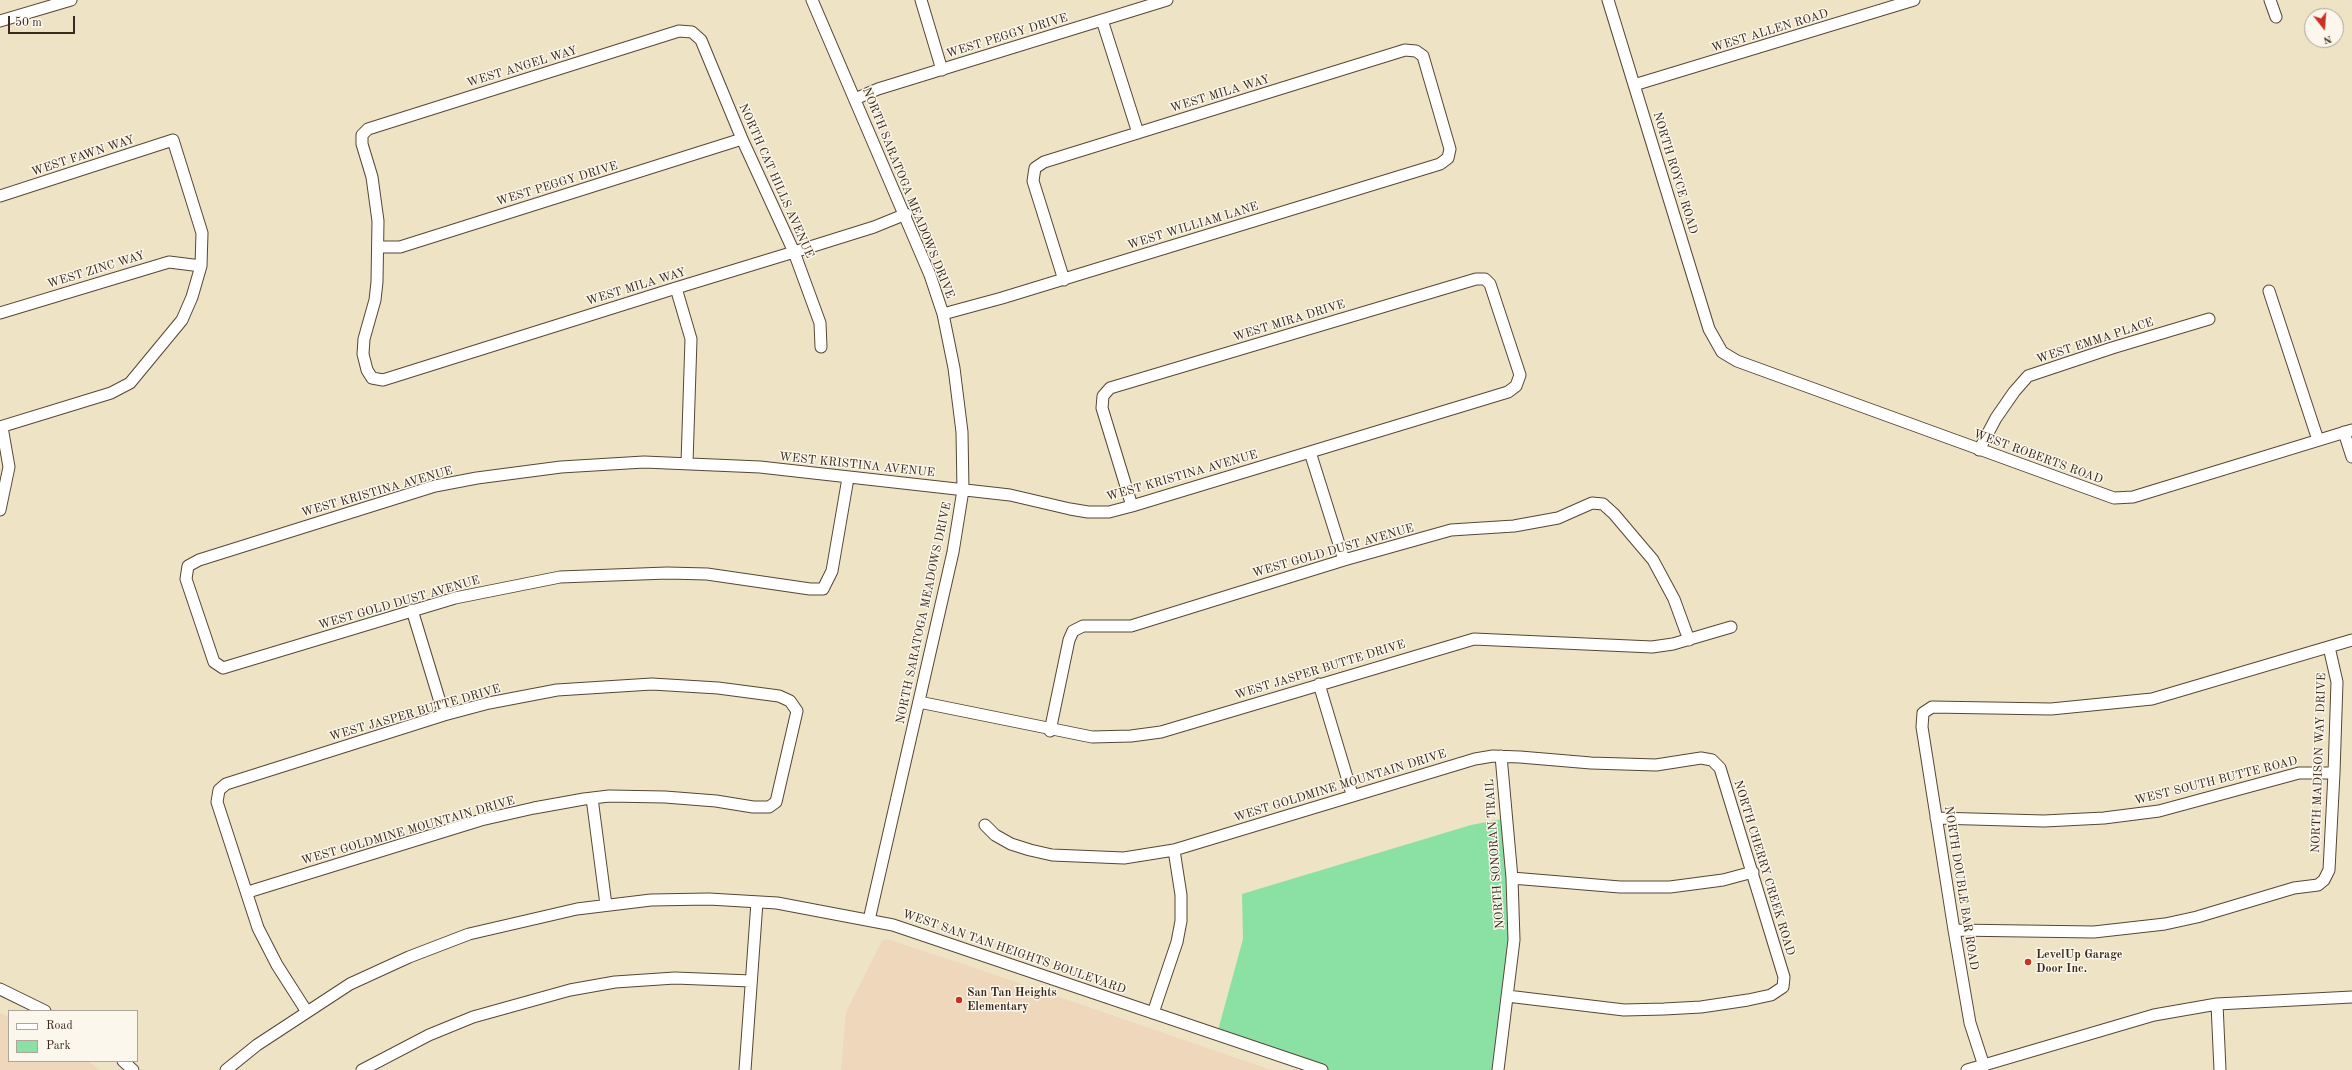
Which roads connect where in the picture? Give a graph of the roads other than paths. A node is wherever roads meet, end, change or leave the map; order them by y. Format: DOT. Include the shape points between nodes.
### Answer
graph roads {
  1 [pos="71,0"];
  2 [pos="812,0"];
  3 [pos="921,0"];
  4 [pos="1167,0"];
  5 [pos="1608,0"];
  6 [pos="1914,0"];
  7 [pos="2270,0"];
  8 [pos="2276,17"];
  9 [pos="1102,20"];
  10 [pos="0,21"];
  11 [pos="692,32"];
  12 [pos="942,70"];
  13 [pos="1634,85"];
  14 [pos="855,99"];
  15 [pos="1138,133"];
  16 [pos="742,139"];
  17 [pos="1448,158"];
  18 [pos="0,196"];
  19 [pos="906,214"];
  20 [pos="379,247"];
  21 [pos="794,252"];
  22 [pos="201,266"];
  23 [pos="1064,280"];
  24 [pos="676,288"];
  25 [pos="2269,291"];
  26 [pos="0,313"];
  27 [pos="943,314"];
  28 [pos="2209,319"];
  29 [pos="821,347"];
  30 [pos="1722,352"];
  31 [pos="1516,386"];
  32 [pos="1,427"];
  33 [pos="2348,431"];
  34 [pos="2318,440"];
  35 [pos="1979,450"];
  36 [pos="1310,452"];
  37 [pos="2352,457"];
  38 [pos="687,463"];
  39 [pos="848,478"];
  40 [pos="963,490"];
  41 [pos="1132,506"];
  42 [pos="0,510"];
  43 [pos="1344,560"];
  44 [pos="412,610"];
  45 [pos="1731,627"];
  46 [pos="1689,640"];
  47 [pos="2352,640"];
  48 [pos="2329,647"];
  49 [pos="223,668"];
  50 [pos="1319,684"];
  51 [pos="919,702"];
  52 [pos="444,715"];
  53 [pos="1050,731"];
  54 [pos="1502,756"];
  55 [pos="1712,760"];
  56 [pos="2334,773"];
  57 [pos="1352,794"];
  58 [pos="592,798"];
  59 [pos="769,807"];
  60 [pos="1936,818"];
  61 [pos="985,825"];
  62 [pos="1174,850"];
  63 [pos="1753,872"];
  64 [pos="1512,878"];
  65 [pos="248,892"];
  66 [pos="757,902"];
  67 [pos="606,906"];
  68 [pos="869,920"];
  69 [pos="1954,930"];
  70 [pos="751,981"];
  71 [pos="0,989"];
  72 [pos="1507,996"];
  73 [pos="2352,997"];
  74 [pos="2217,1004"];
  75 [pos="43,1010"];
  76 [pos="307,1012"];
  77 [pos="1153,1013"];
  78 [pos="124,1062"];
  79 [pos="1984,1066"];
  80 [pos="133,1070"];
  81 [pos="226,1070"];
  82 [pos="362,1070"];
  83 [pos="745,1070"];
  84 [pos="1322,1070"];
  85 [pos="1498,1070"];
  86 [pos="1967,1070"];
  87 [pos="2220,1070"];
  1 -- 10 [label="street"];
  2 -- 14 [label="street, NORTH SARATOGA MEADOWS DRIVE"];
  3 -- 12 [label="street"];
  4 -- 9 [label="street, WEST PEGGY DRIVE"];
  5 -- 13 [label="street, NORTH ROYCE ROAD"];
  6 -- 13 [label="street, WEST ALLEN ROAD"];
  7 -- 8 [label="street"];
  9 -- 12 [label="street, WEST PEGGY DRIVE"];
  9 -- 15 [label="street"];
  11 -- 16 [label="street, NORTH CAT HILLS AVENUE" via="701,40"];
  11 -- 20 [label="street, WEST ANGEL WAY" via="680,31 368,129 362,134 362,144 376,200"];
  12 -- 14 [label="street, WEST PEGGY DRIVE" via="878,89"];
  13 -- 30 [label="street, NORTH ROYCE ROAD" via="1709,329"];
  14 -- 19 [label="street, NORTH SARATOGA MEADOWS DRIVE"];
  15 -- 17 [label="street, WEST MILA WAY" via="1405,50 1416,51 1423,56 1450,148"];
  15 -- 23 [label="street, WEST MILA WAY" via="1044,162 1035,168 1033,181"];
  16 -- 20 [label="street, WEST PEGGY DRIVE" via="400,247"];
  16 -- 21 [label="street, NORTH CAT HILLS AVENUE"];
  17 -- 23 [label="street, WEST WILLIAM LANE" via="1440,164"];
  18 -- 22 [label="street, WEST FAWN WAY" via="173,140 202,233"];
  19 -- 21 [label="street, WEST MILA WAY"];
  19 -- 27 [label="street, NORTH SARATOGA MEADOWS DRIVE"];
  20 -- 24 [label="street, WEST MILA WAY" via="375,300 364,339 363,354 372,378 383,380"];
  21 -- 24 [label="street, WEST MILA WAY"];
  21 -- 29 [label="street, NORTH CAT HILLS AVENUE" via="820,323"];
  22 -- 26 [label="street, WEST ZINC WAY" via="169,262"];
  22 -- 32 [label="street" via="182,320 130,383 110,393"];
  23 -- 27 [label="street, WEST WILLIAM LANE"];
  24 -- 38 [label="street" via="691,339"];
  25 -- 34 [label="street"];
  27 -- 40 [label="street, NORTH SARATOGA MEADOWS DRIVE" via="959,397"];
  28 -- 35 [label="street, WEST EMMA PLACE" via="2028,376 1996,418"];
  30 -- 35 [label="street, WEST ROBERTS ROAD" via="1737,361"];
  31 -- 36 [label="street, WEST KRISTINA AVENUE" via="1508,392"];
  31 -- 41 [label="street, WEST MIRA DRIVE" via="1520,375 1490,284 1485,279 1468,281 1110,388 1103,396 1102,408"];
  32 -- 42 [label="street" via="9,467"];
  33 -- 34 [label="street, WEST ROBERTS ROAD"];
  33 -- 37 [label="street"];
  34 -- 35 [label="street, WEST ROBERTS ROAD" via="2133,497 2114,498"];
  36 -- 41 [label="street, WEST KRISTINA AVENUE"];
  36 -- 43 [label="street"];
  38 -- 39 [label="street, WEST KRISTINA AVENUE" via="760,467"];
  38 -- 49 [label="street, WEST KRISTINA AVENUE" via="644,462 561,467 435,486 199,560 188,566 186,579 214,662"];
  39 -- 40 [label="street, WEST KRISTINA AVENUE"];
  39 -- 44 [label="street, WEST GOLD DUST AVENUE" via="832,570 823,588 810,589 707,574 596,576 560,578 492,589"];
  40 -- 41 [label="street, WEST KRISTINA AVENUE" via="1010,495 1088,512 1109,512"];
  40 -- 51 [label="street, NORTH SARATOGA MEADOWS DRIVE" via="953,552"];
  43 -- 46 [label="street, WEST GOLD DUST AVENUE" via="1451,530 1514,526 1558,518 1592,503 1603,504 1653,560 1674,599"];
  43 -- 53 [label="street, WEST GOLD DUST AVENUE" via="1131,626 1083,626 1073,631"];
  44 -- 49 [label="street, WEST GOLD DUST AVENUE"];
  44 -- 52 [label="street"];
  45 -- 46 [label="street, WEST JASPER BUTTE DRIVE"];
  46 -- 50 [label="street, WEST JASPER BUTTE DRIVE" via="1644,647 1474,639"];
  47 -- 48 [label="street"];
  48 -- 56 [label="street, NORTH MADISON WAY DRIVE" via="2337,682"];
  48 -- 60 [label="street, NORTH DOUBLE BAR ROAD" via="2152,699 2051,709 1932,707 1923,713 1922,727"];
  50 -- 53 [label="street, WEST JASPER BUTTE DRIVE" via="1161,732 1092,737"];
  50 -- 57 [label="street"];
  51 -- 53 [label="street, WEST JASPER BUTTE DRIVE"];
  51 -- 68 [label="street, NORTH SARATOGA MEADOWS DRIVE"];
  52 -- 59 [label="street, WEST JASPER BUTTE DRIVE" via="557,690 624,685 718,688 779,696 790,701 797,711 776,802"];
  52 -- 65 [label="street, WEST JASPER BUTTE DRIVE" via="226,784 219,790 217,802"];
  54 -- 55 [label="street, WEST GOLDMINE MOUNTAIN DRIVE" via="1623,765 1656,765 1701,758"];
  54 -- 57 [label="street, WEST GOLDMINE MOUNTAIN DRIVE" via="1475,758"];
  54 -- 64 [label="street, NORTH SONORAN TRAIL"];
  55 -- 63 [label="street, NORTH CHERRY CREEK ROAD" via="1720,768"];
  56 -- 60 [label="street, WEST SOUTH BUTTE ROAD" via="2299,773 2166,809 2131,815 2044,821"];
  56 -- 69 [label="street, NORTH MADISON WAY DRIVE" via="2329,870 2318,885 2294,888 2165,924 2094,932"];
  57 -- 62 [label="street, WEST GOLDMINE MOUNTAIN DRIVE"];
  58 -- 59 [label="street, WEST GOLDMINE MOUNTAIN DRIVE" via="665,797"];
  58 -- 65 [label="street, WEST GOLDMINE MOUNTAIN DRIVE" via="481,820"];
  58 -- 67 [label="street"];
  60 -- 69 [label="street, NORTH DOUBLE BAR ROAD"];
  61 -- 62 [label="street, WEST GOLDMINE MOUNTAIN DRIVE" via="995,835 1011,844 1052,855 1124,858"];
  62 -- 77 [label="street" via="1181,894 1181,921 1177,942"];
  63 -- 64 [label="street" via="1670,887 1620,887"];
  63 -- 72 [label="street, NORTH CHERRY CREEK ROAD" via="1784,977 1783,988 1771,995 1701,1007 1664,1009 1616,1009"];
  64 -- 72 [label="street, NORTH SONORAN TRAIL" via="1514,940"];
  65 -- 76 [label="street" via="266,947"];
  66 -- 67 [label="street, WEST SAN TAN HEIGHTS BOULEVARD" via="709,899 658,900"];
  66 -- 68 [label="street, WEST SAN TAN HEIGHTS BOULEVARD" via="824,910"];
  66 -- 70 [label="street"];
  67 -- 76 [label="street, WEST SAN TAN HEIGHTS BOULEVARD" via="522,920 468,934 350,984"];
  68 -- 77 [label="street, WEST SAN TAN HEIGHTS BOULEVARD" via="941,939"];
  69 -- 79 [label="street, NORTH DOUBLE BAR ROAD" via="1970,1023"];
  70 -- 82 [label="street" via="675,978 615,982 570,990 473,1017 429,1035"];
  70 -- 83 [label="street"];
  71 -- 75 [label="street"];
  72 -- 85 [label="street, NORTH SONORAN TRAIL"];
  73 -- 74 [label="street"];
  74 -- 79 [label="street" via="2154,1015"];
  74 -- 87 [label="street"];
  76 -- 81 [label="street, WEST SAN TAN HEIGHTS BOULEVARD" via="257,1044"];
  77 -- 84 [label="street, WEST SAN TAN HEIGHTS BOULEVARD"];
  78 -- 80 [label="street"];
  79 -- 86 [label="street"];
}
